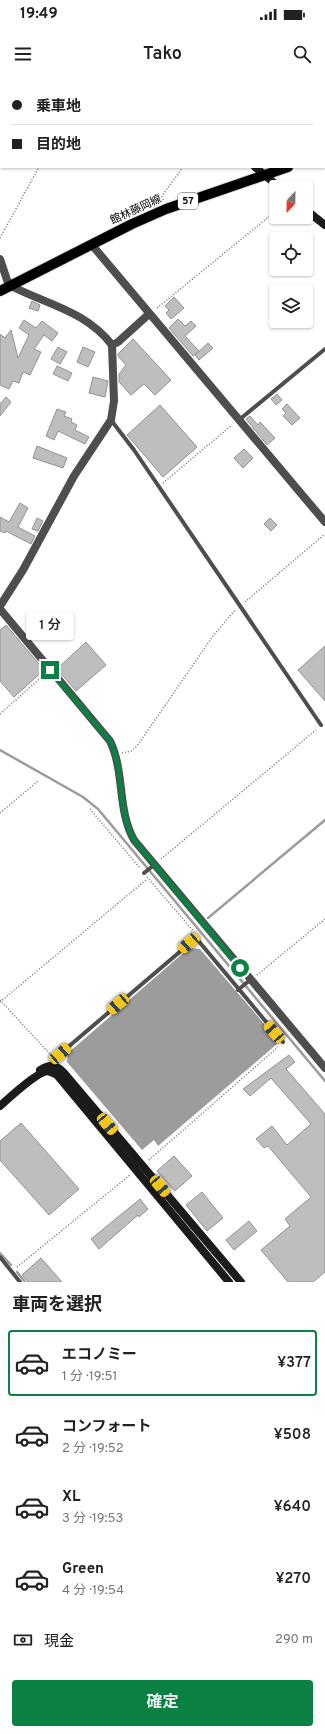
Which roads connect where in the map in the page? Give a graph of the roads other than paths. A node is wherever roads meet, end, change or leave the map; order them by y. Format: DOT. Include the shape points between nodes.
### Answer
graph roads {
  1 [pos="255,168"];
  2 [pos="285,168"];
  3 [pos="265,175"];
  4 [pos="271,180"];
  5 [pos="313,216"];
  6 [pos="325,225"];
  7 [pos="92,245"];
  8 [pos="0,260"];
  9 [pos="10,286"];
  10 [pos="0,291"];
  11 [pos="149,314"];
  12 [pos="112,345"];
  13 [pos="325,349"];
  14 [pos="111,420"];
  15 [pos="238,420"];
  16 [pos="325,522"];
  17 [pos="0,606"];
  18 [pos="0,609"];
  19 [pos="321,725"];
  20 [pos="153,866"];
  21 [pos="145,872"];
  22 [pos="249,981"];
  23 [pos="239,989"];
  24 [pos="283,1042"];
  25 [pos="53,1062"];
  26 [pos="325,1068"];
  27 [pos="32,1080"];
  28 [pos="0,1106"];
  29 [pos="0,1257"];
  30 [pos="20,1282"];
  31 [pos="229,1282"];
  32 [pos="241,1282"];
  1 -- 3 [label="street"];
  2 -- 3 [label="main road, 館林藤岡線 / 57"];
  3 -- 4 [label="street"];
  3 -- 7 [label="main road, 館林藤岡線 / 57" via="166,209"];
  5 -- 6 [label="street"];
  7 -- 9 [label="main road, 館林藤岡線 / 57"];
  7 -- 11 [label="street"];
  8 -- 9 [label="street"];
  9 -- 10 [label="main road, 館林藤岡線 / 57"];
  9 -- 12 [label="street" via="73,312 107,338"];
  11 -- 12 [label="street"];
  11 -- 15 [label="street"];
  12 -- 14 [label="street" via="114,401"];
  13 -- 15 [label="lane"];
  14 -- 17 [label="street" via="74,476 23,570"];
  14 -- 19 [label="lane"];
  15 -- 16 [label="street"];
  18 -- 20 [label="street" via="104,732 116,753 127,822 134,840"];
  20 -- 21 [label="lane"];
  20 -- 22 [label="street"];
  22 -- 23 [label="lane"];
  22 -- 26 [label="street"];
  23 -- 24 [label="lane"];
  23 -- 25 [label="lane" via="196,938"];
  25 -- 27 [label="street" via="41,1069"];
  25 -- 32 [label="street"];
  27 -- 28 [label="street"];
  27 -- 31 [label="street" via="47,1071 57,1075"];
  29 -- 30 [label="lane"];
}
